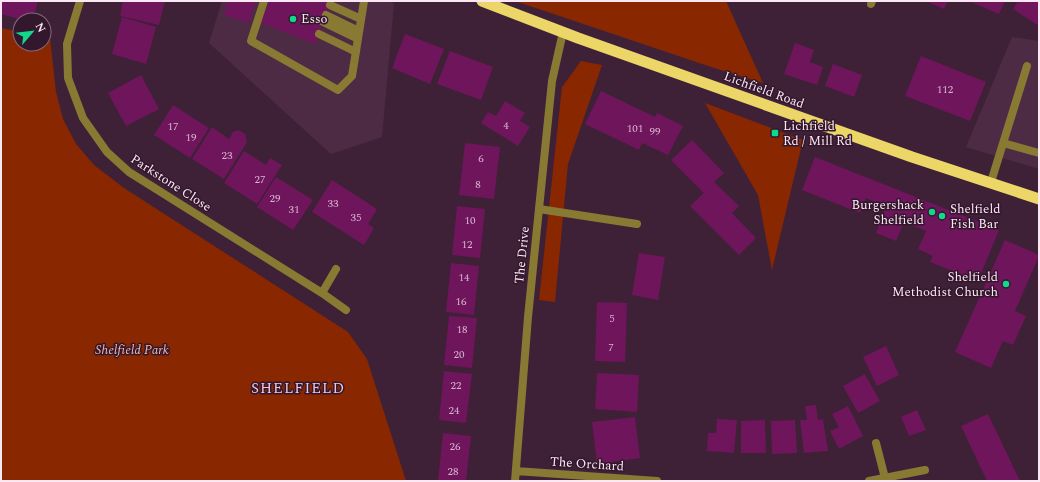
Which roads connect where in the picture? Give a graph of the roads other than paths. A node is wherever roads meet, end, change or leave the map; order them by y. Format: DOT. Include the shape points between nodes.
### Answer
graph roads {
  1 [pos="80,1"];
  2 [pos="364,1"];
  3 [pos="482,1"];
  4 [pos="330,5"];
  5 [pos="264,6"];
  6 [pos="325,19"];
  7 [pos="361,20"];
  8 [pos="563,32"];
  9 [pos="319,34"];
  10 [pos="359,35"];
  11 [pos="356,52"];
  12 [pos="1027,66"];
  13 [pos="1003,143"];
  14 [pos="1039,153"];
  15 [pos="991,182"];
  16 [pos="1039,199"];
  17 [pos="539,209"];
  18 [pos="637,224"];
  19 [pos="336,269"];
  20 [pos="322,293"];
  21 [pos="346,310"];
  22 [pos="876,443"];
  23 [pos="925,470"];
  24 [pos="516,471"];
  25 [pos="885,478"];
  26 [pos="515,481"];
  27 [pos="657,481"];
  28 [pos="870,481"];
  1 -- 20 [label="street, Parkstone Close" via="67,44 68,78 83,118 108,152 129,172"];
  2 -- 7 [label="street"];
  3 -- 8 [label="highway, Lichfield Road"];
  4 -- 7 [label="street"];
  5 -- 11 [label="street" via="251,41 338,90 352,76"];
  6 -- 10 [label="street"];
  7 -- 10 [label="street"];
  8 -- 15 [label="highway, Lichfield Road" via="912,158"];
  8 -- 17 [label="street, The Drive" via="552,81"];
  9 -- 11 [label="street"];
  10 -- 11 [label="street"];
  12 -- 13 [label="street"];
  13 -- 14 [label="street"];
  13 -- 15 [label="street"];
  15 -- 16 [label="highway, Lichfield Road"];
  17 -- 18 [label="street"];
  17 -- 24 [label="street, The Drive"];
  19 -- 20 [label="street"];
  20 -- 21 [label="street, Parkstone Close"];
  22 -- 25 [label="street"];
  23 -- 25 [label="street"];
  24 -- 26 [label="street, The Drive"];
  24 -- 27 [label="street, The Orchard"];
  25 -- 28 [label="street"];
}
